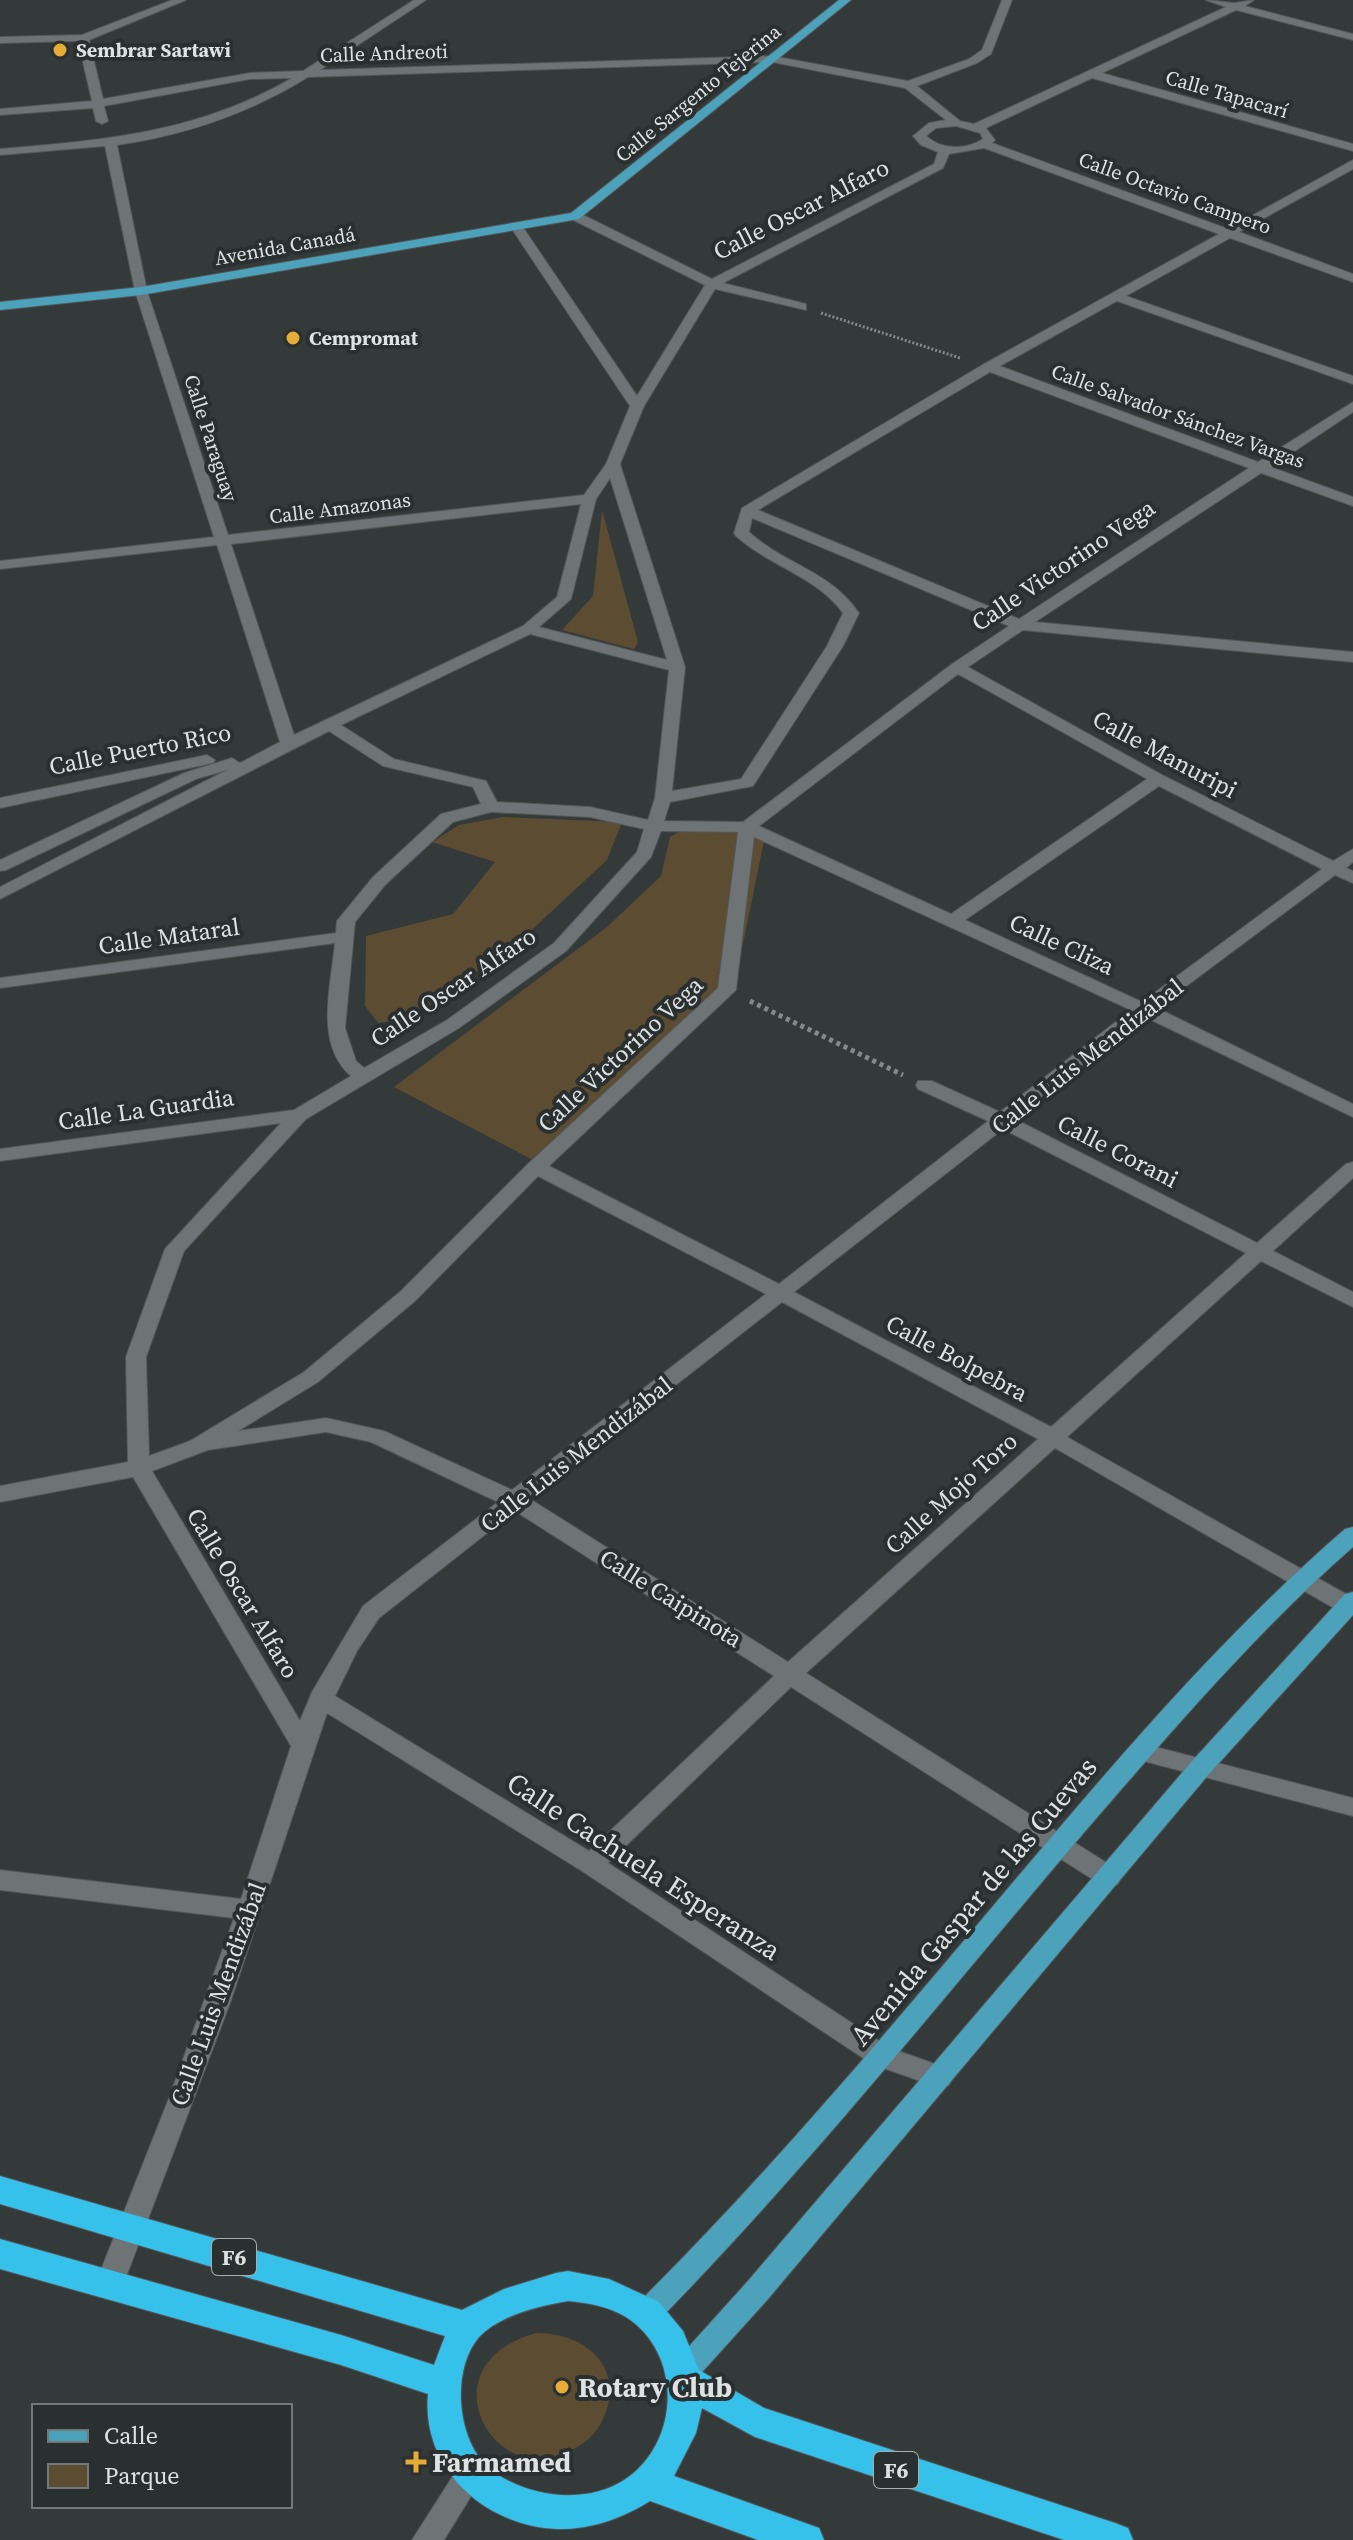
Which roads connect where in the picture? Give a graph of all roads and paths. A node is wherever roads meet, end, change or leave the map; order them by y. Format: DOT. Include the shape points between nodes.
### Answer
graph roads {
  1 [pos="181,0"];
  2 [pos="421,0"];
  3 [pos="846,0"];
  4 [pos="1007,0"];
  5 [pos="1211,0"];
  6 [pos="1249,0"];
  7 [pos="1235,6"];
  8 [pos="1353,37"];
  9 [pos="83,38"];
  10 [pos="0,40"];
  11 [pos="772,59"];
  12 [pos="302,74"];
  13 [pos="1092,74"];
  14 [pos="909,85"];
  15 [pos="96,104"];
  16 [pos="0,112"];
  17 [pos="102,121"];
  18 [pos="956,123"];
  19 [pos="978,127"];
  20 [pos="110,141"];
  21 [pos="984,144"];
  22 [pos="1353,148"];
  23 [pos="945,149"];
  24 [pos="0,152"];
  25 [pos="1353,164"];
  26 [pos="575,216"];
  27 [pos="516,226"];
  28 [pos="1228,235"];
  29 [pos="1353,278"];
  30 [pos="712,284"];
  31 [pos="141,291"];
  32 [pos="1115,296"];
  33 [pos="0,306"];
  34 [pos="801,307"];
  35 [pos="989,367"];
  36 [pos="1353,380"];
  37 [pos="637,406"];
  38 [pos="1353,406"];
  39 [pos="613,464"];
  40 [pos="1258,467"];
  41 [pos="589,499"];
  42 [pos="1353,502"];
  43 [pos="747,511"];
  44 [pos="224,541"];
  45 [pos="0,565"];
  46 [pos="1019,625"];
  47 [pos="528,629"];
  48 [pos="1353,657"];
  49 [pos="677,667"];
  50 [pos="957,667"];
  51 [pos="329,724"];
  52 [pos="289,744"];
  53 [pos="1158,779"];
  54 [pos="663,798"];
  55 [pos="0,803"];
  56 [pos="491,807"];
  57 [pos="653,826"];
  58 [pos="747,827"];
  59 [pos="1353,854"];
  60 [pos="1353,865"];
  61 [pos="0,866"];
  62 [pos="1333,869"];
  63 [pos="1353,878"];
  64 [pos="0,894"];
  65 [pos="954,920"];
  66 [pos="344,937"];
  67 [pos="0,983"];
  68 [pos="727,990"];
  69 [pos="1144,1009"];
  70 [pos="363,1077"];
  71 [pos="925,1085"];
  72 [pos="1353,1111"];
  73 [pos="299,1115"];
  74 [pos="1003,1121"];
  75 [pos="0,1155"];
  76 [pos="536,1167"];
  77 [pos="1353,1168"];
  78 [pos="1260,1252"];
  79 [pos="782,1293"];
  80 [pos="1353,1300"];
  81 [pos="1050,1437"];
  82 [pos="198,1446"];
  83 [pos="139,1468"];
  84 [pos="0,1494"];
  85 [pos="516,1501"];
  86 [pos="1353,1535"];
  87 [pos="1301,1578"];
  88 [pos="1350,1603"];
  89 [pos="791,1673"];
  90 [pos="320,1698"];
  91 [pos="302,1744"];
  92 [pos="1140,1752"];
  93 [pos="1201,1767"];
  94 [pos="1353,1807"];
  95 [pos="1058,1844"];
  96 [pos="591,1864"];
  97 [pos="1109,1877"];
  98 [pos="0,1880"];
  99 [pos="249,1910"];
  100 [pos="881,2056"];
  101 [pos="940,2077"];
  102 [pos="0,2190"];
  103 [pos="133,2226"];
  104 [pos="0,2254"];
  105 [pos="109,2285"];
  106 [pos="647,2313"];
  107 [pos="467,2327"];
  108 [pos="684,2376"];
  109 [pos="444,2384"];
  110 [pos="648,2484"];
  111 [pos="483,2485"];
  112 [pos="427,2540"];
  113 [pos="806,2540"];
  114 [pos="1115,2540"];
  1 -- 9 [label="street"];
  2 -- 12 [label="street"];
  3 -- 11 [label="main road, Calle Sargento Tejerina"];
  4 -- 14 [label="street" via="987,52"];
  5 -- 7 [label="street"];
  6 -- 7 [label="street"];
  7 -- 8 [label="street"];
  7 -- 13 [label="street"];
  9 -- 10 [label="street"];
  9 -- 15 [label="street"];
  11 -- 12 [label="street, Calle Andreoti"];
  11 -- 14 [label="street"];
  11 -- 26 [label="main road, Calle Sargento Tejerina"];
  12 -- 15 [label="street, Calle Andreoti" via="221,80"];
  12 -- 20 [label="street" via="212,121"];
  13 -- 19 [label="street"];
  13 -- 22 [label="street, Calle Tapacarí"];
  14 -- 18 [label="street"];
  15 -- 16 [label="street, Calle Andreoti"];
  15 -- 17 [label="street"];
  18 -- 19 [label="street"];
  18 -- 23 [label="street" via="920,132 926,144"];
  19 -- 21 [label="street" via="989,135"];
  20 -- 24 [label="street"];
  20 -- 31 [label="street, Calle Paraguay"];
  21 -- 23 [label="street"];
  21 -- 28 [label="street, Calle Octavio Campero"];
  23 -- 30 [label="street, Calle Oscar Alfaro" via="939,166"];
  25 -- 28 [label="street"];
  26 -- 27 [label="main road, Avenida Canadá"];
  26 -- 30 [label="street"];
  27 -- 31 [label="main road, Avenida Canadá"];
  27 -- 37 [label="street"];
  28 -- 29 [label="street, Calle Octavio Campero"];
  28 -- 32 [label="street"];
  30 -- 34 [label="street"];
  30 -- 37 [label="street, Calle Oscar Alfaro"];
  31 -- 33 [label="main road, Avenida Canadá"];
  31 -- 44 [label="street, Calle Paraguay"];
  32 -- 35 [label="street"];
  32 -- 36 [label="street"];
  34 -- 35 [label="path"];
  35 -- 40 [label="street, Calle Salvador Sánchez Vargas"];
  35 -- 43 [label="street"];
  37 -- 39 [label="street, Calle Oscar Alfaro"];
  38 -- 40 [label="street, Calle Victorino Vega"];
  39 -- 41 [label="street"];
  39 -- 49 [label="street, Calle Oscar Alfaro"];
  40 -- 42 [label="street, Calle Salvador Sánchez Vargas"];
  40 -- 46 [label="street, Calle Victorino Vega"];
  41 -- 44 [label="street, Calle Amazonas"];
  41 -- 47 [label="street" via="564,599"];
  43 -- 46 [label="street"];
  43 -- 54 [label="street" via="741,533 758,550 826,584 851,613 747,783"];
  44 -- 45 [label="street, Calle Amazonas"];
  44 -- 52 [label="street, Calle Paraguay"];
  46 -- 48 [label="street"];
  46 -- 50 [label="street, Calle Victorino Vega"];
  47 -- 49 [label="street"];
  47 -- 51 [label="street"];
  49 -- 54 [label="street, Calle Oscar Alfaro"];
  50 -- 53 [label="street, Calle Manuripi"];
  50 -- 58 [label="street, Calle Victorino Vega"];
  51 -- 52 [label="street"];
  51 -- 56 [label="street" via="389,763 480,784"];
  52 -- 55 [label="street, Calle Puerto Rico"];
  52 -- 61 [label="street" via="190,776"];
  52 -- 64 [label="street"];
  53 -- 62 [label="street, Calle Manuripi"];
  53 -- 65 [label="street"];
  54 -- 57 [label="street, Calle Oscar Alfaro"];
  56 -- 57 [label="street" via="590,812"];
  56 -- 66 [label="street" via="447,818 435,828 379,881 346,921"];
  57 -- 58 [label="street"];
  57 -- 70 [label="street, Calle Oscar Alfaro" via="645,853 560,947 453,1024"];
  58 -- 65 [label="street, Calle Cliza"];
  58 -- 68 [label="street, Calle Victorino Vega"];
  59 -- 62 [label="street, Calle Luis Mendizábal"];
  60 -- 62 [label="street"];
  62 -- 63 [label="street, Calle Manuripi"];
  62 -- 69 [label="street, Calle Luis Mendizábal"];
  65 -- 69 [label="street, Calle Cliza"];
  66 -- 67 [label="street, Calle Mataral"];
  66 -- 70 [label="street" via="336,1028 347,1063"];
  68 -- 71 [label="path"];
  68 -- 76 [label="street, Calle Victorino Vega"];
  69 -- 72 [label="street, Calle Cliza"];
  69 -- 74 [label="street, Calle Luis Mendizábal"];
  70 -- 73 [label="street, Calle Oscar Alfaro"];
  71 -- 74 [label="street, Calle Corani"];
  73 -- 75 [label="street, Calle La Guardia"];
  73 -- 83 [label="street, Calle Oscar Alfaro" via="175,1249 136,1357"];
  74 -- 78 [label="street, Calle Corani"];
  74 -- 79 [label="street, Calle Luis Mendizábal"];
  76 -- 79 [label="street, Calle Bolpebra"];
  76 -- 82 [label="street, Calle Victorino Vega" via="408,1296 311,1377"];
  77 -- 78 [label="street, Calle Mojo Toro"];
  78 -- 80 [label="street, Calle Corani"];
  78 -- 81 [label="street, Calle Mojo Toro"];
  79 -- 81 [label="street, Calle Bolpebra"];
  79 -- 85 [label="street, Calle Luis Mendizábal"];
  81 -- 87 [label="street, Calle Bolpebra"];
  81 -- 89 [label="street, Calle Mojo Toro"];
  82 -- 83 [label="street, Calle Victorino Vega"];
  82 -- 85 [label="street, Calle Caipinota" via="326,1425 376,1436"];
  83 -- 84 [label="street, Calle Victorino Vega"];
  83 -- 91 [label="street, Calle Oscar Alfaro"];
  85 -- 89 [label="street, Calle Caipinota"];
  85 -- 90 [label="street, Calle Luis Mendizábal" via="371,1612 344,1648"];
  86 -- 87 [label="main road, Avenida Gaspar de las Cuevas"];
  87 -- 88 [label="street, Calle Bolpebra"];
  87 -- 92 [label="main road, Avenida Gaspar de las Cuevas"];
  88 -- 93 [label="main road"];
  89 -- 95 [label="street, Calle Caipinota"];
  89 -- 96 [label="street, Calle Mojo Toro"];
  90 -- 91 [label="street, Calle Luis Mendizábal"];
  90 -- 96 [label="street, Calle Cachuela Esperanza"];
  91 -- 99 [label="street, Calle Luis Mendizábal"];
  92 -- 93 [label="street"];
  92 -- 95 [label="main road, Avenida Gaspar de las Cuevas"];
  93 -- 94 [label="street"];
  93 -- 97 [label="main road"];
  95 -- 97 [label="street, Calle Caipinota"];
  95 -- 100 [label="main road, Avenida Gaspar de las Cuevas"];
  96 -- 100 [label="street, Calle Cachuela Esperanza"];
  97 -- 101 [label="main road"];
  98 -- 99 [label="street"];
  99 -- 103 [label="street, Calle Luis Mendizábal"];
  100 -- 101 [label="street, Calle Cachuela Esperanza"];
  100 -- 106 [label="main road, Avenida Gaspar de las Cuevas" via="731,2229"];
  101 -- 108 [label="main road"];
  102 -- 103 [label="highway, F6"];
  103 -- 105 [label="street, Calle Luis Mendizábal"];
  103 -- 107 [label="highway, F6"];
  104 -- 105 [label="highway"];
  105 -- 109 [label="highway"];
  106 -- 107 [label="highway" via="602,2290 568,2286 534,2290"];
  106 -- 108 [label="highway" via="674,2347"];
  107 -- 109 [label="highway"];
  108 -- 110 [label="highway" via="686,2411 676,2441"];
  108 -- 114 [label="highway, F6" via="755,2421"];
  109 -- 111 [label="highway" via="443,2417 452,2448"];
  110 -- 111 [label="highway" via="601,2507 563,2513 527,2509"];
  110 -- 113 [label="highway"];
  111 -- 112 [label="street"];
}
